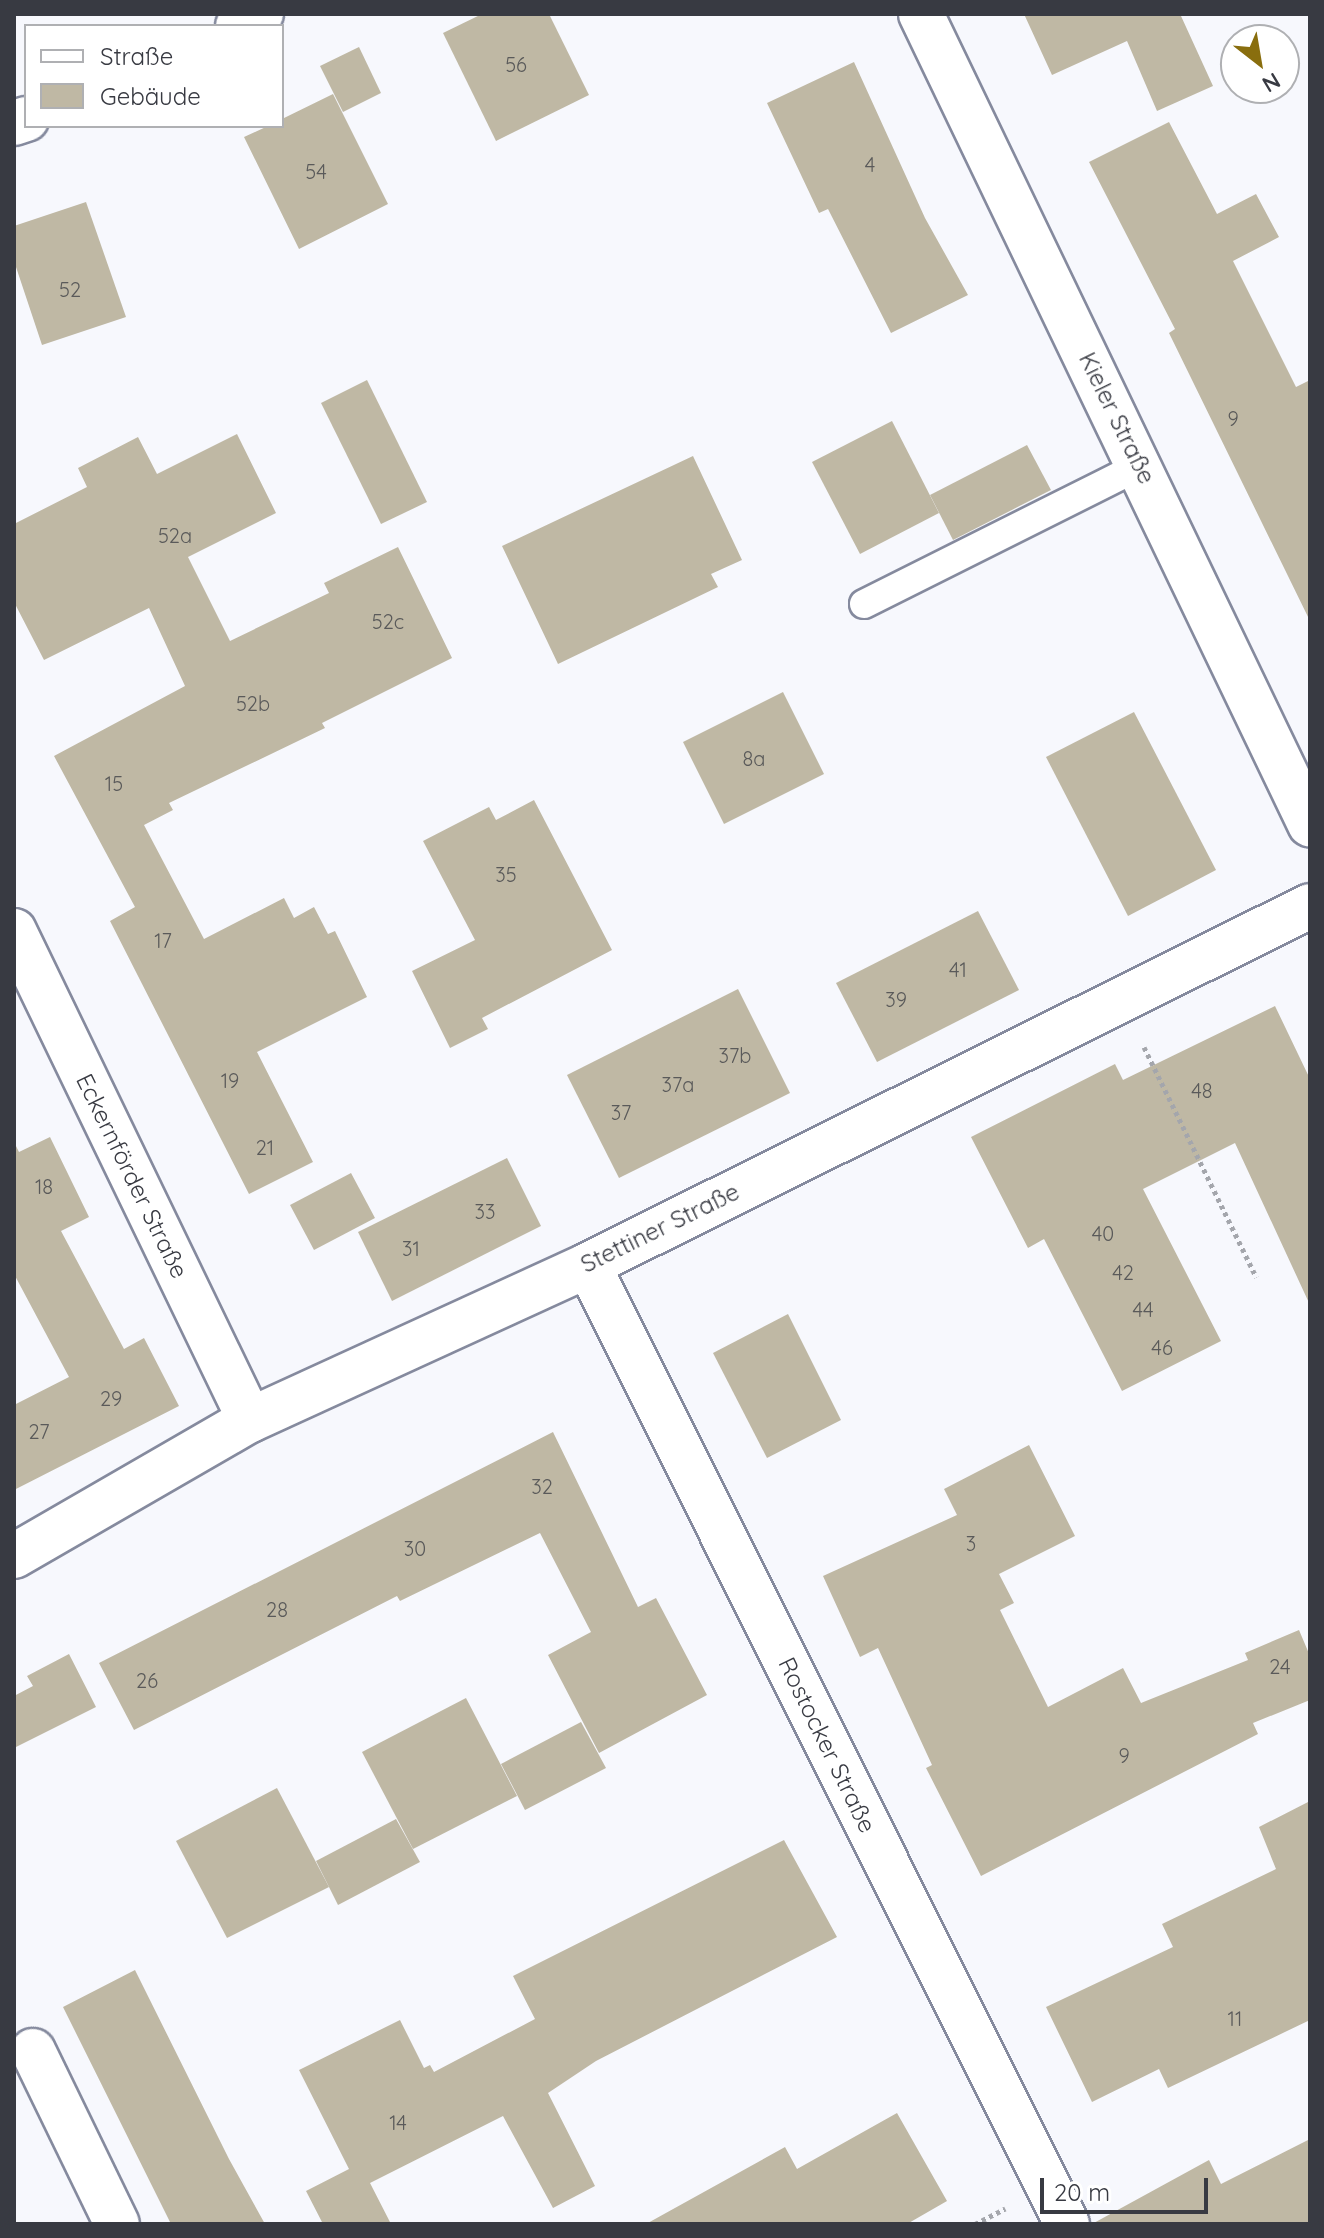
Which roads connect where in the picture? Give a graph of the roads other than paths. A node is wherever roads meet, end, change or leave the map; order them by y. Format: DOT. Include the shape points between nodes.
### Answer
graph roads {
  1 [pos="261,14"];
  2 [pos="921,14"];
  3 [pos="242,24"];
  4 [pos="1139,466"];
  5 [pos="864,604"];
  6 [pos="1310,824"];
  7 [pos="1310,906"];
  8 [pos="14,931"];
  9 [pos="588,1265"];
  10 [pos="250,1420"];
  11 [pos="14,1556"];
  12 [pos="33,2051"];
  13 [pos="117,2224"];
  14 [pos="1067,2224"];
  1 -- 3 [label="street"];
  2 -- 4 [label="street, Kieler Straße"];
  4 -- 5 [label="lane"];
  4 -- 6 [label="street, Kieler Straße"];
  7 -- 9 [label="street, Stettiner Straße"];
  8 -- 10 [label="street, Eckernförder Straße"];
  9 -- 10 [label="street, Stettiner Straße"];
  9 -- 14 [label="street, Rostocker Straße"];
  10 -- 11 [label="street, Stettiner Straße"];
  12 -- 13 [label="street"];
}
